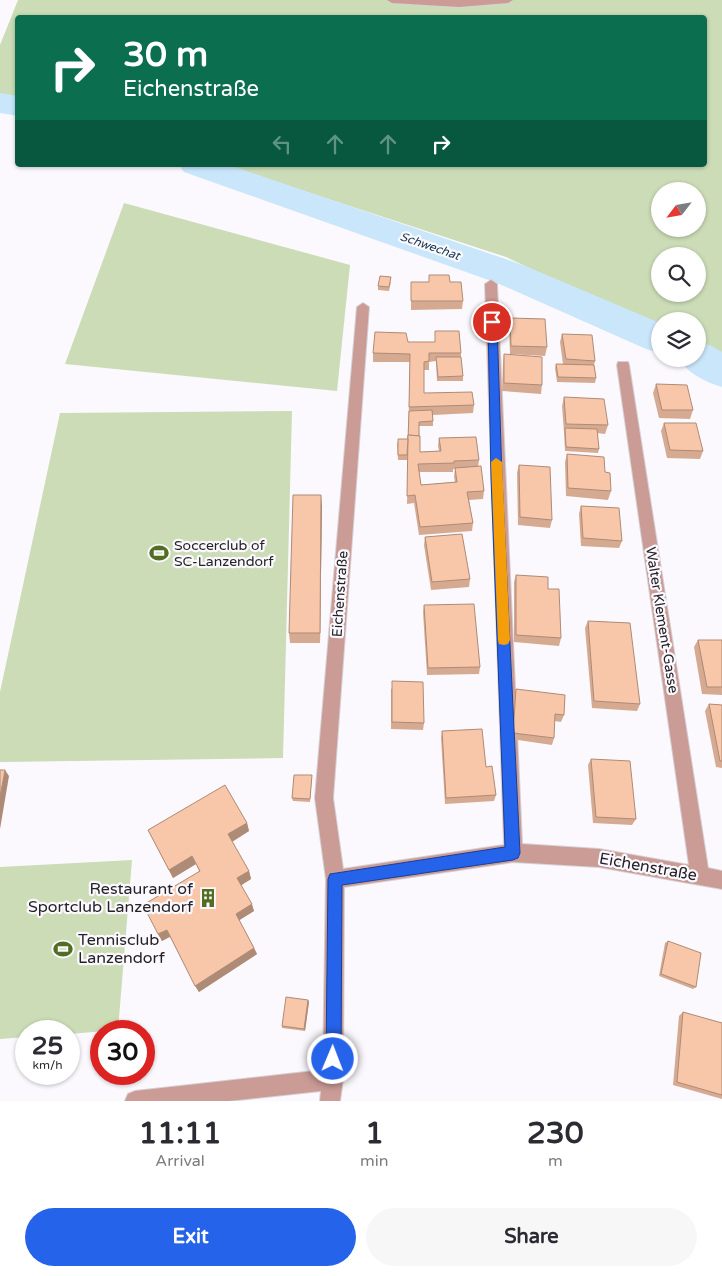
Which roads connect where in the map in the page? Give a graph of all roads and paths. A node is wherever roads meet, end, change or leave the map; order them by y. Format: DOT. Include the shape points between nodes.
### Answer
graph roads {
  1 [pos="392,0"];
  2 [pos="508,0"];
  3 [pos="492,284"];
  4 [pos="362,307"];
  5 [pos="623,365"];
  6 [pos="513,853"];
  7 [pos="700,876"];
  8 [pos="335,879"];
  9 [pos="722,880"];
  10 [pos="333,1079"];
  11 [pos="135,1101"];
  12 [pos="330,1101"];
  1 -- 2 [label="street" via="459,4"];
  3 -- 6 [label="street"];
  4 -- 8 [label="street, Eichenstraße" via="324,798"];
  5 -- 7 [label="street, Walter Klement-Gasse"];
  6 -- 7 [label="street, Eichenstraße" via="599,858"];
  6 -- 8 [label="street, Eichenstraße"];
  7 -- 9 [label="street, Eichenstraße"];
  8 -- 10 [label="street, Eichenstraße"];
  10 -- 11 [label="street"];
  10 -- 12 [label="street, Eichenstraße"];
}
